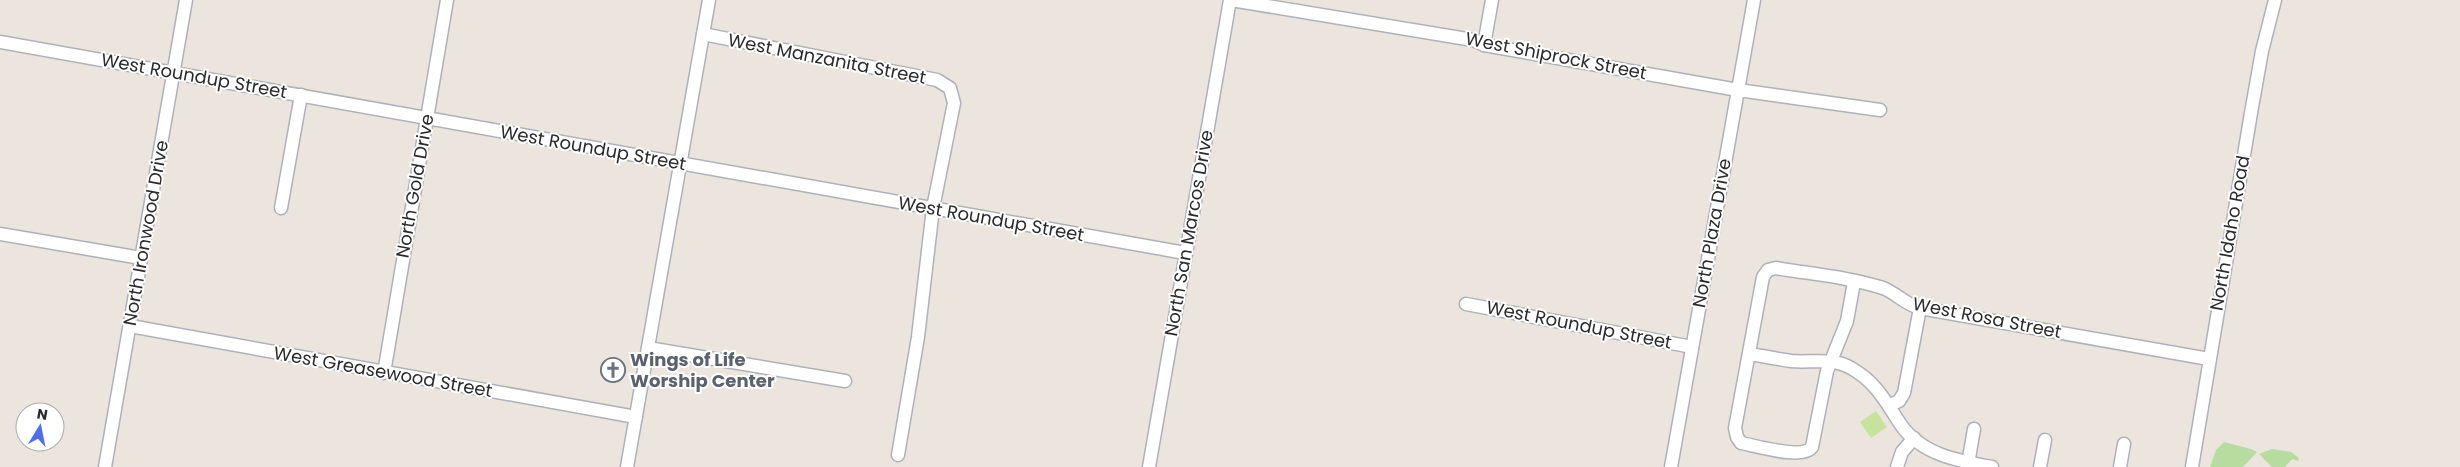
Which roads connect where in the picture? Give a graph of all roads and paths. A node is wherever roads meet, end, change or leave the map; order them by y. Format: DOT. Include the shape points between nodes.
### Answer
graph roads {
  1 [pos="186,0"];
  2 [pos="447,0"];
  3 [pos="709,0"];
  4 [pos="1231,0"];
  5 [pos="1492,0"];
  6 [pos="1754,0"];
  7 [pos="2275,0"];
  8 [pos="703,34"];
  9 [pos="0,42"];
  10 [pos="1484,45"];
  11 [pos="174,73"];
  12 [pos="1738,90"];
  13 [pos="301,95"];
  14 [pos="1880,110"];
  15 [pos="427,118"];
  16 [pos="680,163"];
  17 [pos="281,208"];
  18 [pos="933,208"];
  19 [pos="0,234"];
  20 [pos="1185,253"];
  21 [pos="141,258"];
  22 [pos="1854,282"];
  23 [pos="1466,304"];
  24 [pos="1920,308"];
  25 [pos="130,326"];
  26 [pos="1692,347"];
  27 [pos="648,348"];
  28 [pos="1749,354"];
  29 [pos="2209,359"];
  30 [pos="1830,362"];
  31 [pos="384,373"];
  32 [pos="846,381"];
  33 [pos="1890,405"];
  34 [pos="636,417"];
  35 [pos="1974,429"];
  36 [pos="1914,438"];
  37 [pos="2045,440"];
  38 [pos="2124,444"];
  39 [pos="898,455"];
  40 [pos="1970,465"];
  41 [pos="105,467"];
  42 [pos="627,467"];
  43 [pos="1149,467"];
  44 [pos="1671,467"];
  45 [pos="1897,467"];
  46 [pos="1992,467"];
  47 [pos="2040,467"];
  48 [pos="2120,467"];
  49 [pos="2192,467"];
  1 -- 11 [label="street, North Ironwood Drive"];
  2 -- 15 [label="street, North Gold Drive"];
  3 -- 8 [label="street"];
  4 -- 10 [label="street, West Shiprock Street" via="1473,40"];
  4 -- 20 [label="street, North San Marcos Drive"];
  5 -- 10 [label="street"];
  6 -- 12 [label="street, North Plaza Drive"];
  7 -- 29 [label="street, North Idaho Road" via="2252,104"];
  8 -- 16 [label="street"];
  8 -- 18 [label="street, West Manzanita Street" via="937,80 950,88 954,103"];
  9 -- 11 [label="street, West Roundup Street"];
  10 -- 12 [label="street, West Shiprock Street"];
  11 -- 13 [label="street, West Roundup Street"];
  11 -- 21 [label="street, North Ironwood Drive"];
  12 -- 14 [label="street, West Shiprock Street"];
  12 -- 26 [label="street, North Plaza Drive"];
  13 -- 15 [label="street, West Roundup Street"];
  13 -- 17 [label="street"];
  15 -- 16 [label="street, West Roundup Street"];
  15 -- 31 [label="street, North Gold Drive"];
  16 -- 18 [label="street, West Roundup Street"];
  16 -- 27 [label="street"];
  18 -- 20 [label="street, West Roundup Street"];
  18 -- 39 [label="street" via="918,337"];
  19 -- 21 [label="street"];
  20 -- 43 [label="street, North San Marcos Drive"];
  21 -- 25 [label="street, North Ironwood Drive"];
  22 -- 24 [label="street, West Rosa Street" via="1884,289"];
  22 -- 28 [label="street, West Rosa Street" via="1776,268 1768,270 1763,277"];
  22 -- 30 [label="street" via="1847,321"];
  23 -- 26 [label="street, West Roundup Street"];
  24 -- 29 [label="street, West Rosa Street"];
  24 -- 33 [label="street" via="1904,393 1899,401"];
  25 -- 31 [label="street, West Greasewood Street"];
  25 -- 41 [label="street, North Ironwood Drive"];
  26 -- 44 [label="street, North Plaza Drive"];
  27 -- 32 [label="street"];
  27 -- 34 [label="street"];
  28 -- 30 [label="street" via="1793,361"];
  28 -- 30 [label="street" via="1735,428 1737,438 1742,443 1800,453 1810,450 1814,442"];
  29 -- 49 [label="street, North Idaho Road"];
  30 -- 33 [label="street" via="1849,366 1864,376"];
  31 -- 34 [label="street, West Greasewood Street"];
  33 -- 36 [label="street" via="1902,426"];
  34 -- 42 [label="street"];
  35 -- 40 [label="street"];
  36 -- 40 [label="street" via="1940,455"];
  36 -- 45 [label="street" via="1902,452"];
  37 -- 47 [label="street"];
  38 -- 48 [label="street"];
  40 -- 46 [label="street"];
}
